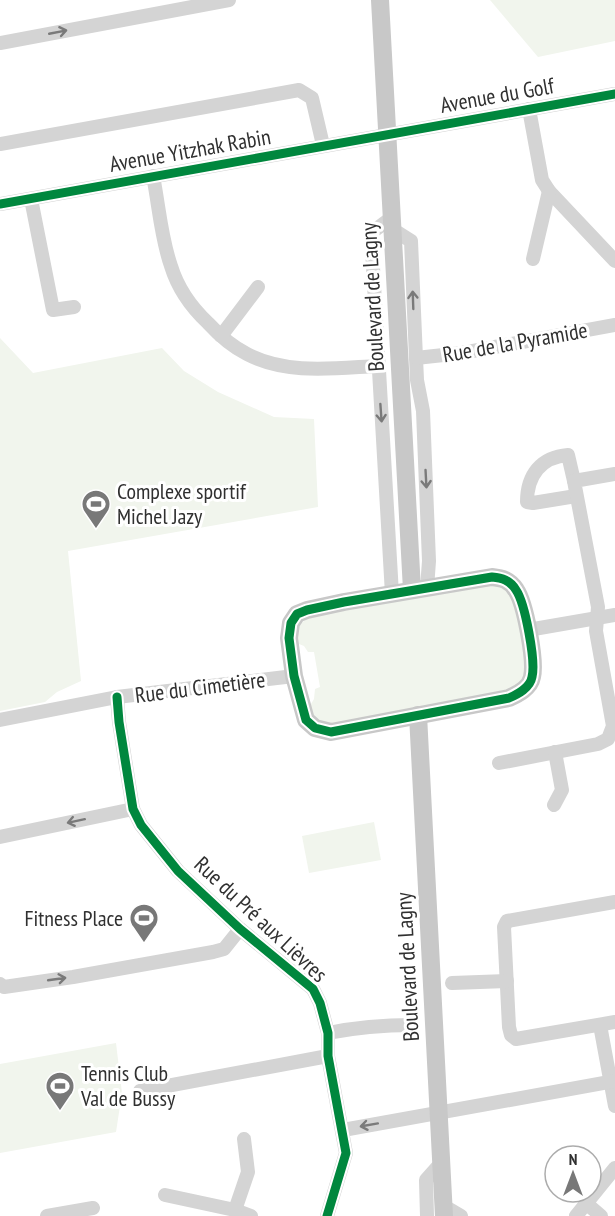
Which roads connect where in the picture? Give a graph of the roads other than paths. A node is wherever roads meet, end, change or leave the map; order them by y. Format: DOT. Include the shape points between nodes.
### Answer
graph roads {
  1 [pos="229,0"];
  2 [pos="380,0"];
  3 [pos="0,43"];
  4 [pos="615,94"];
  5 [pos="529,109"];
  6 [pos="387,135"];
  7 [pos="0,144"];
  8 [pos="323,146"];
  9 [pos="153,176"];
  10 [pos="549,191"];
  11 [pos="31,199"];
  12 [pos="0,204"];
  13 [pos="391,223"];
  14 [pos="533,259"];
  15 [pos="615,261"];
  16 [pos="258,287"];
  17 [pos="74,307"];
  18 [pos="615,325"];
  19 [pos="221,336"];
  20 [pos="416,358"];
  21 [pos="378,366"];
  22 [pos="615,474"];
  23 [pos="574,482"];
  24 [pos="576,496"];
  25 [pos="419,589"];
  26 [pos="392,594"];
  27 [pos="615,615"];
  28 [pos="597,618"];
  29 [pos="528,630"];
  30 [pos="294,676"];
  31 [pos="117,697"];
  32 [pos="418,715"];
  33 [pos="0,720"];
  34 [pos="611,738"];
  35 [pos="555,752"];
  36 [pos="499,763"];
  37 [pos="554,805"];
  38 [pos="133,809"];
  39 [pos="0,837"];
  40 [pos="615,902"];
  41 [pos="240,929"];
  42 [pos="507,981"];
  43 [pos="452,983"];
  44 [pos="0,984"];
  45 [pos="615,1022"];
  46 [pos="413,1025"];
  47 [pos="600,1025"];
  48 [pos="328,1033"];
  49 [pos="328,1056"];
  50 [pos="613,1082"];
  51 [pos="140,1090"];
  52 [pos="615,1106"];
  53 [pos="439,1113"];
  54 [pos="343,1130"];
  55 [pos="244,1139"];
  56 [pos="442,1162"];
  57 [pos="615,1168"];
  58 [pos="603,1183"];
  59 [pos="165,1195"];
  60 [pos="587,1204"];
  61 [pos="93,1208"];
  62 [pos="234,1210"];
  63 [pos="444,1211"];
  64 [pos="47,1216"];
  65 [pos="251,1216"];
  66 [pos="327,1216"];
  67 [pos="427,1216"];
  68 [pos="461,1216"];
  69 [pos="576,1216"];
  70 [pos="602,1216"];
  3 -- 1 [label="street, one-way"];
  2 -- 6 [label="main road, Boulevard de Lagny"];
  4 -- 5 [label="street, Avenue du Golf"];
  5 -- 6 [label="street, Avenue du Golf"];
  5 -- 10 [label="street" via="542,180"];
  6 -- 8 [label="street, Avenue Yitzhak Rabin"];
  6 -- 13 [label="main road, Boulevard de Lagny"];
  7 -- 8 [label="street, Avenue Yitzhak Rabin" via="299,90 312,98"];
  8 -- 9 [label="street, Avenue Yitzhak Rabin"];
  9 -- 11 [label="street, Avenue Yitzhak Rabin"];
  9 -- 19 [label="street" via="166,249 178,284 198,314"];
  10 -- 14 [label="street"];
  10 -- 15 [label="street"];
  11 -- 12 [label="street, Avenue Yitzhak Rabin"];
  11 -- 17 [label="street" via="53,310"];
  20 -- 13 [label="street, one-way" via="411,241"];
  13 -- 21 [label="street" via="371,232"];
  13 -- 25 [label="main road, Boulevard de Lagny"];
  16 -- 19 [label="street"];
  18 -- 20 [label="street, Rue de la Pyramide"];
  19 -- 21 [label="street" via="247,354 275,365 310,369"];
  20 -- 25 [label="street, one-way" via="429,561"];
  21 -- 26 [label="street, one-way"];
  22 -- 23 [label="street"];
  23 -- 24 [label="street"];
  23 -- 24 [label="street" via="568,455 557,456 532,474 527,502"];
  24 -- 28 [label="street"];
  25 -- 26 [label="main road"];
  25 -- 29 [label="main road" via="492,577 505,579 516,590"];
  26 -- 30 [label="main road" via="297,615 289,630"];
  27 -- 28 [label="street"];
  28 -- 29 [label="street"];
  28 -- 34 [label="street" via="613,726"];
  29 -- 32 [label="main road" via="532,679 523,691 509,698"];
  30 -- 31 [label="street, Rue du Cimetière"];
  30 -- 32 [label="main road" via="306,720 315,728 331,732"];
  31 -- 33 [label="street, Rue du Cimetière"];
  31 -- 38 [label="street, Rue du Pré aux Lièvres"];
  32 -- 53 [label="main road, Boulevard de Lagny"];
  34 -- 35 [label="street"];
  35 -- 36 [label="street"];
  35 -- 37 [label="street" via="562,790"];
  38 -- 39 [label="street, one-way"];
  38 -- 41 [label="street, Rue du Pré aux Lièvres" via="141,825 178,870"];
  40 -- 42 [label="street" via="507,921"];
  44 -- 41 [label="street, one-way" via="4,987 73,977 213,952 224,949"];
  41 -- 48 [label="street, Rue du Pré aux Lièvres" via="313,989"];
  42 -- 43 [label="street"];
  42 -- 47 [label="street" via="509,1027 516,1039"];
  45 -- 47 [label="street"];
  46 -- 48 [label="street" via="360,1026"];
  47 -- 50 [label="street"];
  48 -- 49 [label="street, Rue du Pré aux Lièvres"];
  49 -- 51 [label="street"];
  49 -- 54 [label="street, Rue du Pré aux Lièvres"];
  50 -- 52 [label="street"];
  50 -- 53 [label="street"];
  53 -- 54 [label="street, one-way"];
  53 -- 56 [label="main road, Boulevard de Lagny"];
  54 -- 66 [label="street, Rue du Pré aux Lièvres" via="346,1153"];
  55 -- 62 [label="street" via="248,1172"];
  56 -- 63 [label="main road, Boulevard de Lagny"];
  56 -- 67 [label="street" via="426,1180"];
  57 -- 58 [label="street"];
  59 -- 62 [label="street"];
  60 -- 69 [label="street"];
  60 -- 70 [label="street"];
  61 -- 64 [label="street"];
  62 -- 65 [label="street"];
  63 -- 68 [label="street"];
}
